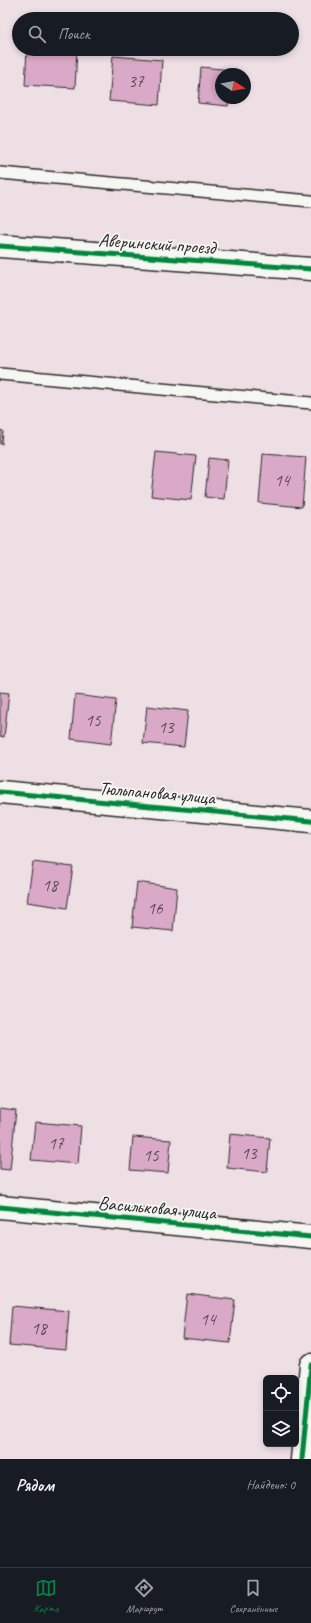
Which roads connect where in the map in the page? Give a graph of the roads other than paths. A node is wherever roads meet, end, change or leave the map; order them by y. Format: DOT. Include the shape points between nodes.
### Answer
graph roads {
  1 [pos="0,173"];
  2 [pos="311,201"];
  3 [pos="0,246"];
  4 [pos="311,269"];
  5 [pos="0,374"];
  6 [pos="311,403"];
  7 [pos="0,792"];
  8 [pos="311,821"];
  9 [pos="0,1207"];
  10 [pos="311,1237"];
  11 [pos="311,1366"];
  12 [pos="302,1459"];
  1 -- 2 [label="lane"];
  3 -- 4 [label="street, Аверинский проезд"];
  5 -- 6 [label="lane"];
  7 -- 8 [label="street, Тюльпановая улица"];
  9 -- 10 [label="street, Васильковая улица"];
  11 -- 12 [label="street"];
}
